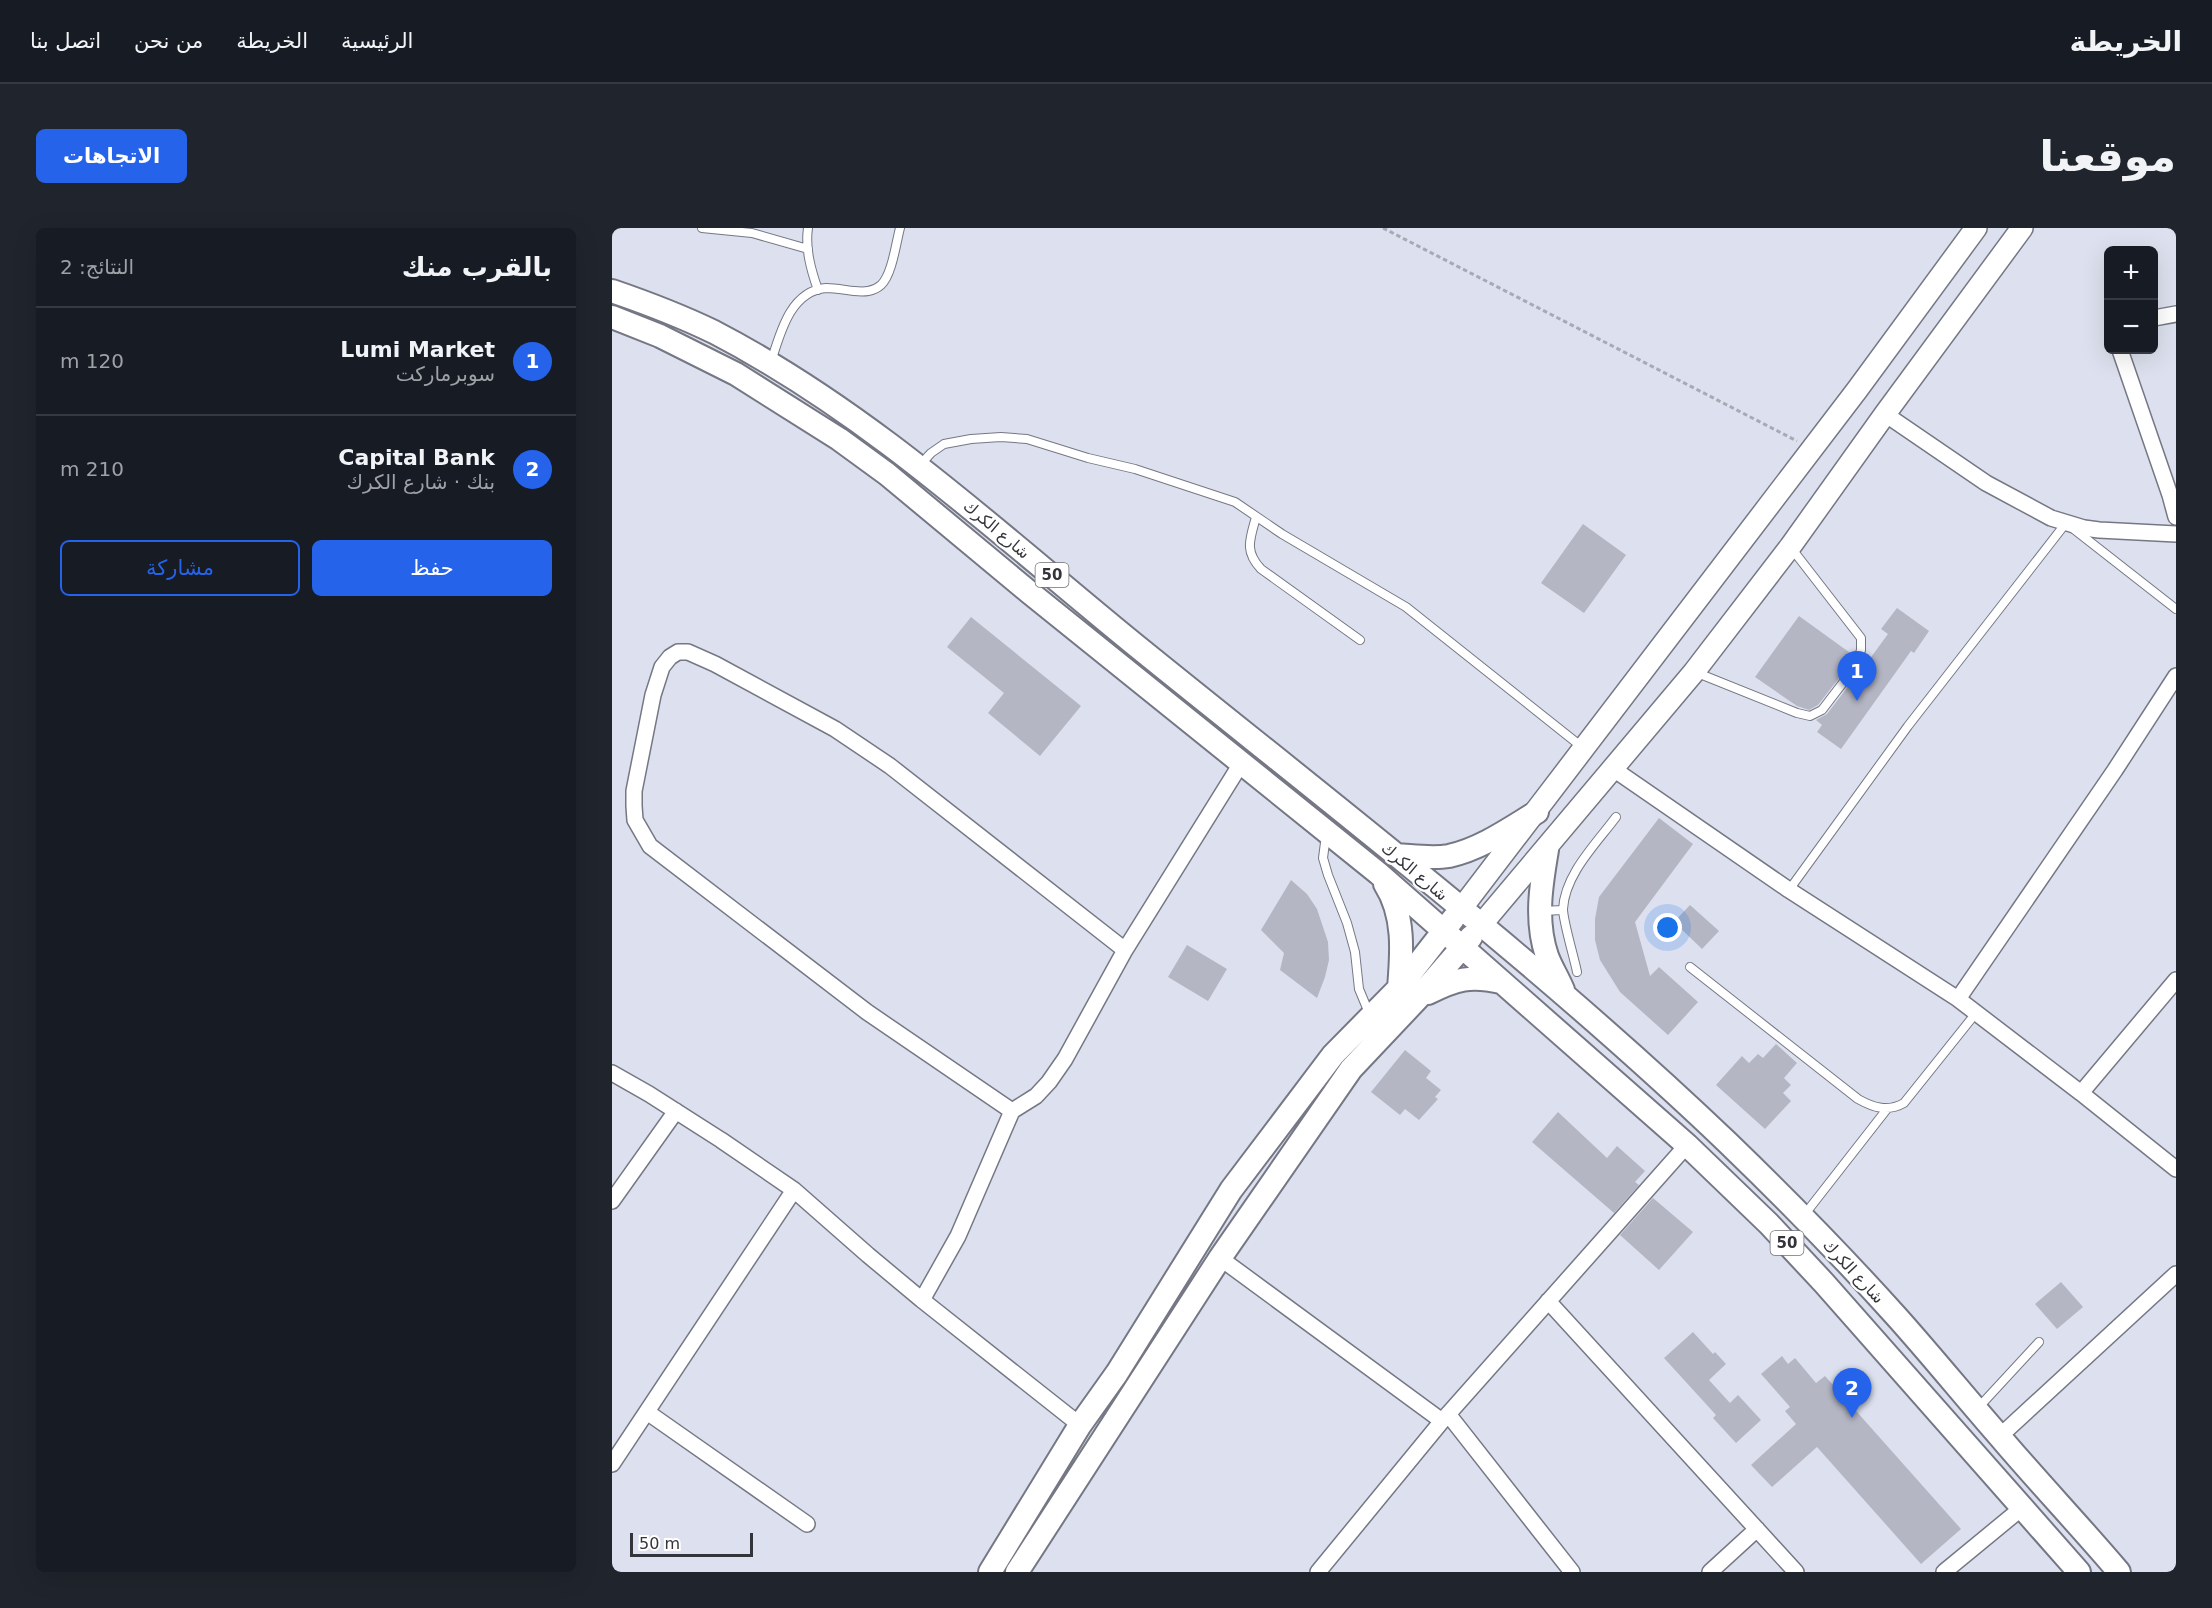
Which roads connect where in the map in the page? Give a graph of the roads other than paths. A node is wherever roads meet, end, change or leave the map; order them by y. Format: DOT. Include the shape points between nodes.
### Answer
graph roads {
  1 [pos="702,228"];
  2 [pos="808,228"];
  3 [pos="900,228"];
  4 [pos="1976,228"];
  5 [pos="2022,228"];
  6 [pos="714,229"];
  7 [pos="808,249"];
  8 [pos="818,290"];
  9 [pos="612,291"];
  10 [pos="2176,314"];
  11 [pos="612,317"];
  12 [pos="2158,317"];
  13 [pos="2121,354"];
  14 [pos="770,363"];
  15 [pos="1885,414"];
  16 [pos="919,466"];
  17 [pos="2176,516"];
  18 [pos="1256,517"];
  19 [pos="2066,523"];
  20 [pos="994,526"];
  21 [pos="2176,534"];
  22 [pos="977,547"];
  23 [pos="1790,547"];
  24 [pos="2176,609"];
  25 [pos="1360,640"];
  26 [pos="1694,672"];
  27 [pos="2176,676"];
  28 [pos="1583,748"];
  29 [pos="1242,762"];
  30 [pos="1612,768"];
  31 [pos="1537,812"];
  32 [pos="1616,818"];
  33 [pos="1326,832"];
  34 [pos="1547,850"];
  35 [pos="1397,855"];
  36 [pos="1378,873"];
  37 [pos="1790,890"];
  38 [pos="1461,909"];
  39 [pos="1563,909"];
  40 [pos="1540,912"];
  41 [pos="1481,925"];
  42 [pos="1443,931"];
  43 [pos="1462,948"];
  44 [pos="1125,950"];
  45 [pos="1690,967"];
  46 [pos="1577,972"];
  47 [pos="2176,980"];
  48 [pos="1500,982"];
  49 [pos="1409,992"];
  50 [pos="1566,996"];
  51 [pos="1958,999"];
  52 [pos="1976,1013"];
  53 [pos="1371,1017"];
  54 [pos="612,1073"];
  55 [pos="2081,1093"];
  56 [pos="1887,1109"];
  57 [pos="676,1111"];
  58 [pos="1012,1111"];
  59 [pos="1687,1145"];
  60 [pos="2176,1169"];
  61 [pos="794,1190"];
  62 [pos="612,1201"];
  63 [pos="1803,1217"];
  64 [pos="1220,1258"];
  65 [pos="2176,1274"];
  66 [pos="922,1300"];
  67 [pos="1548,1301"];
  68 [pos="2039,1342"];
  69 [pos="1977,1410"];
  70 [pos="647,1412"];
  71 [pos="1445,1417"];
  72 [pos="1080,1425"];
  73 [pos="1999,1437"];
  74 [pos="612,1464"];
  75 [pos="2023,1508"];
  76 [pos="807,1524"];
  77 [pos="1757,1529"];
  78 [pos="990,1572"];
  79 [pos="1017,1572"];
  80 [pos="1318,1572"];
  81 [pos="1572,1572"];
  82 [pos="1710,1572"];
  83 [pos="1796,1572"];
  84 [pos="1944,1572"];
  85 [pos="2079,1572"];
  86 [pos="2119,1572"];
  1 -- 6 [label="lane"];
  2 -- 7 [label="lane"];
  3 -- 8 [label="lane" via="886,279 876,288"];
  4 -- 28 [label="main road"];
  5 -- 15 [label="main road"];
  6 -- 7 [label="lane" via="752,233"];
  7 -- 8 [label="lane"];
  8 -- 14 [label="lane" via="804,297 790,312"];
  9 -- 14 [label="main road, شارع الكرك / 50" via="683,318"];
  10 -- 12 [label="street"];
  11 -- 22 [label="main road, شارع الكرك / 50" via="698,354 783,402 887,474"];
  13 -- 17 [label="street"];
  14 -- 16 [label="main road, شارع الكرك / 50" via="861,422"];
  15 -- 19 [label="street" via="1986,483"];
  15 -- 23 [label="main road"];
  16 -- 18 [label="lane" via="944,444 1001,437 1027,439 1214,494 1235,502"];
  16 -- 20 [label="main road, شارع الكرك / 50"];
  18 -- 25 [label="lane" via="1249,552 1254,562"];
  18 -- 28 [label="lane" via="1406,606"];
  19 -- 21 [label="street" via="2099,530"];
  19 -- 24 [label="lane"];
  19 -- 37 [label="lane" via="1908,726"];
  20 -- 22 [label="main road"];
  20 -- 35 [label="main road, شارع الكرك / 50"];
  22 -- 29 [label="main road, شارع الكرك / 50"];
  23 -- 26 [label="main road"];
  23 -- 26 [label="lane" via="1861,638 1855,666 1822,710 1810,716 1797,713"];
  26 -- 30 [label="main road"];
  27 -- 51 [label="street"];
  28 -- 31 [label="main road"];
  29 -- 33 [label="main road, شارع الكرك / 50"];
  29 -- 44 [label="street"];
  30 -- 34 [label="main road"];
  30 -- 37 [label="street"];
  31 -- 35 [label="main road" via="1465,851 1447,856"];
  31 -- 38 [label="main road"];
  32 -- 39 [label="lane" via="1576,870"];
  33 -- 36 [label="main road, شارع الكرك / 50"];
  33 -- 53 [label="lane" via="1323,858 1347,923 1359,989"];
  34 -- 40 [label="main road"];
  34 -- 41 [label="main road"];
  35 -- 38 [label="main road, شارع الكرك / 50"];
  36 -- 42 [label="main road, شارع الكرك / 50"];
  36 -- 49 [label="main road" via="1396,908"];
  37 -- 51 [label="street"];
  38 -- 41 [label="main road, شارع الكرك / 50"];
  38 -- 42 [label="main road"];
  39 -- 40 [label="lane"];
  39 -- 46 [label="lane"];
  40 -- 50 [label="main road" via="1547,956"];
  41 -- 43 [label="main road"];
  41 -- 50 [label="main road, شارع الكرك / 50"];
  42 -- 43 [label="main road, شارع الكرك / 50"];
  42 -- 49 [label="main road"];
  43 -- 48 [label="main road, شارع الكرك / 50"];
  43 -- 49 [label="main road"];
  44 -- 58 [label="street" via="1049,1082"];
  44 -- 58 [label="street" via="890,766 835,729 688,652 678,652 662,667 634,791 635,820 650,846 867,1012"];
  45 -- 56 [label="lane" via="1858,1100"];
  47 -- 55 [label="street"];
  48 -- 49 [label="main road" via="1482,978 1457,980"];
  48 -- 59 [label="main road, شارع الكرك / 50"];
  49 -- 53 [label="main road"];
  49 -- 64 [label="main road"];
  50 -- 63 [label="main road, شارع الكرك / 50" via="1726,1141"];
  51 -- 52 [label="street"];
  52 -- 55 [label="street"];
  52 -- 56 [label="lane" via="1904,1103"];
  53 -- 72 [label="main road" via="1333,1055 1231,1190 1117,1373"];
  54 -- 57 [label="street"];
  55 -- 60 [label="street"];
  56 -- 63 [label="lane"];
  57 -- 61 [label="street"];
  57 -- 62 [label="street"];
  58 -- 66 [label="street" via="958,1236"];
  59 -- 67 [label="street"];
  59 -- 75 [label="main road, شارع الكرك / 50" via="1824,1283"];
  61 -- 66 [label="street"];
  61 -- 70 [label="street"];
  63 -- 69 [label="main road, شارع الكرك / 50"];
  64 -- 71 [label="street"];
  64 -- 79 [label="main road"];
  65 -- 73 [label="street"];
  66 -- 72 [label="street"];
  67 -- 71 [label="street"];
  67 -- 77 [label="street"];
  68 -- 69 [label="lane"];
  69 -- 73 [label="main road, شارع الكرك / 50"];
  70 -- 74 [label="street"];
  70 -- 76 [label="street"];
  71 -- 80 [label="street"];
  71 -- 81 [label="street"];
  72 -- 78 [label="main road"];
  73 -- 86 [label="main road, شارع الكرك / 50"];
  75 -- 84 [label="street"];
  75 -- 85 [label="main road, شارع الكرك / 50"];
  77 -- 82 [label="street"];
  77 -- 83 [label="street"];
}
